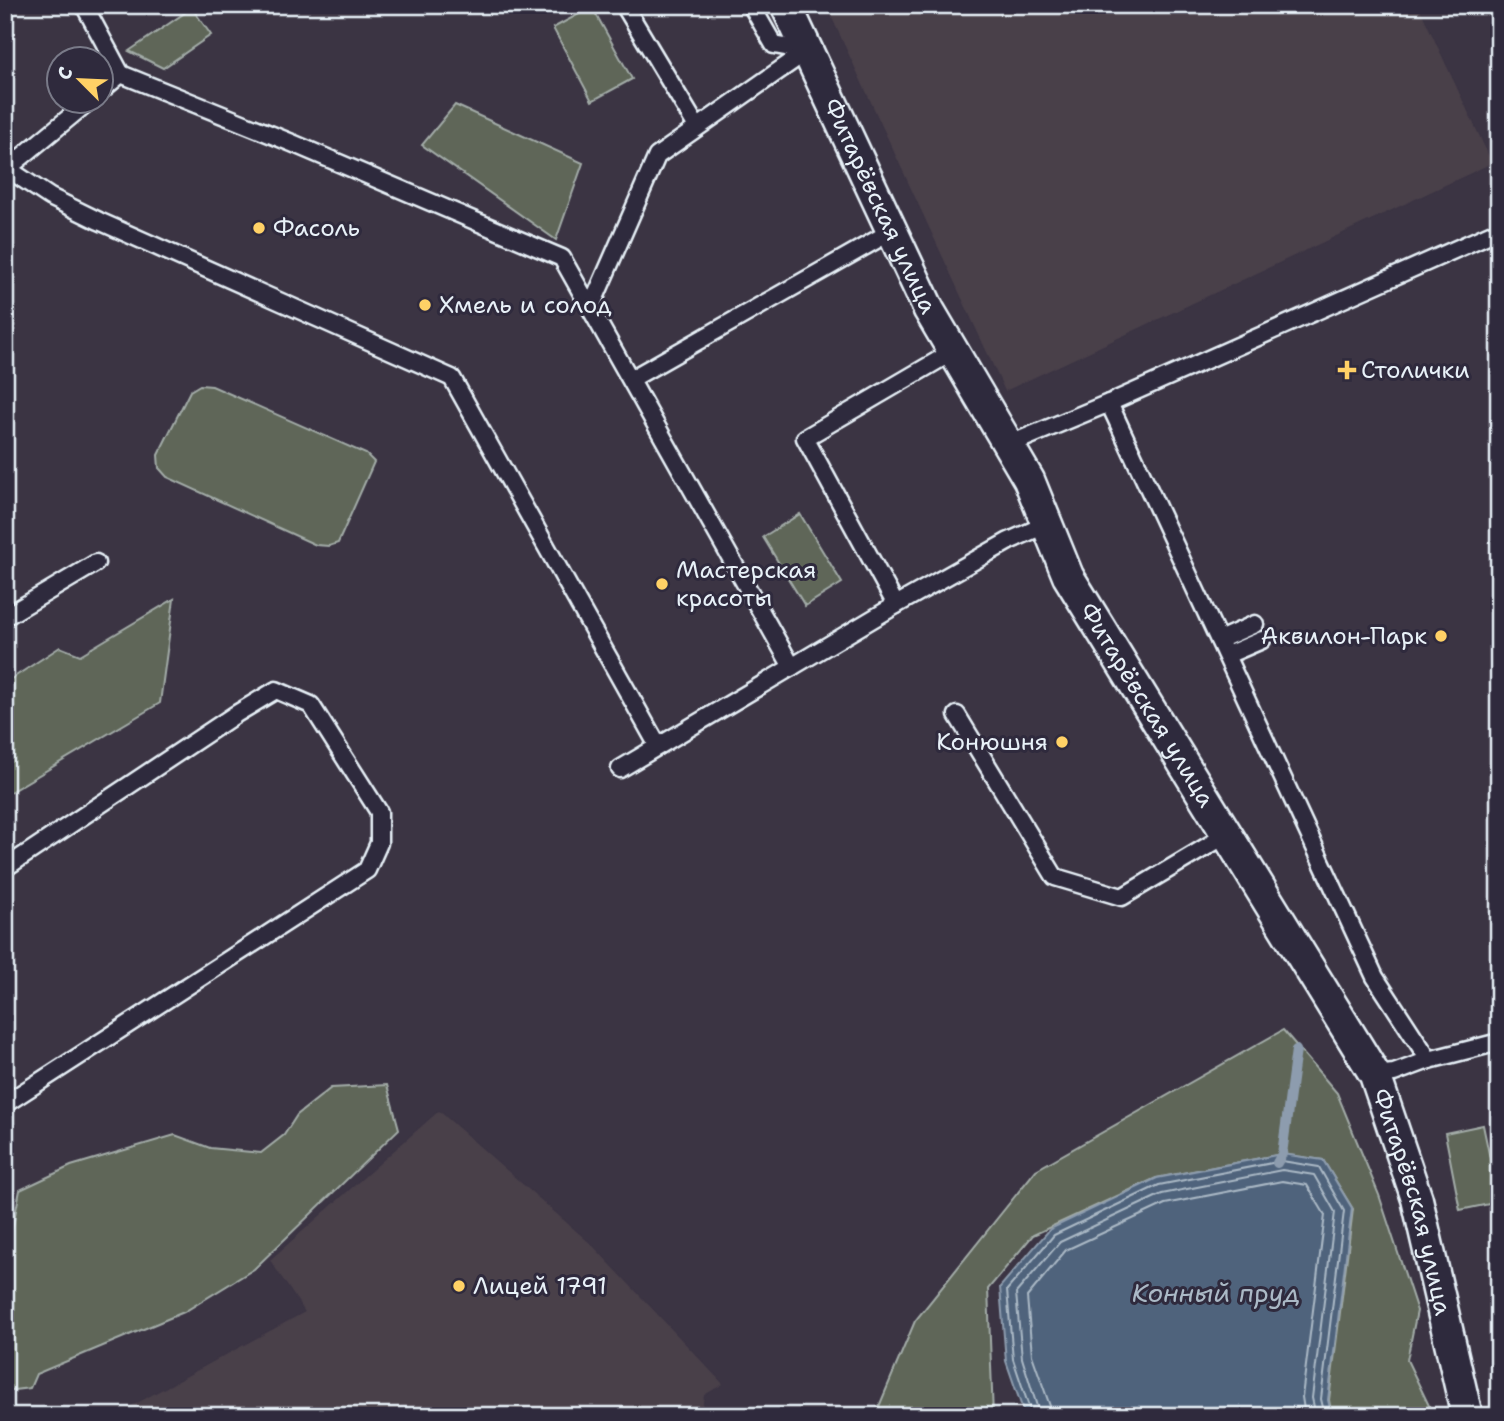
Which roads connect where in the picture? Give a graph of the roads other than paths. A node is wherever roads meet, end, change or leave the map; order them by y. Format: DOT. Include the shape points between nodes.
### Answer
graph roads {
  1 [pos="85,5"];
  2 [pos="624,5"];
  3 [pos="751,5"];
  4 [pos="786,5"];
  5 [pos="807,51"];
  6 [pos="121,74"];
  7 [pos="116,78"];
  8 [pos="71,116"];
  9 [pos="697,127"];
  10 [pos="6,168"];
  11 [pos="1499,230"];
  12 [pos="892,231"];
  13 [pos="591,307"];
  14 [pos="954,351"];
  15 [pos="631,379"];
  16 [pos="1109,403"];
  17 [pos="1008,445"];
  18 [pos="1047,524"];
  19 [pos="96,563"];
  20 [pos="896,605"];
  21 [pos="5,617"];
  22 [pos="1255,624"];
  23 [pos="1219,640"];
  24 [pos="1262,640"];
  25 [pos="1227,655"];
  26 [pos="792,667"];
  27 [pos="957,715"];
  28 [pos="658,746"];
  29 [pos="621,769"];
  30 [pos="1226,835"];
  31 [pos="5,868"];
  32 [pos="1499,1042"];
  33 [pos="1429,1060"];
  34 [pos="1375,1074"];
  35 [pos="5,1104"];
  36 [pos="1467,1416"];
  1 -- 6 [label="lane"];
  2 -- 9 [label="lane"];
  3 -- 5 [label="lane" via="774,45"];
  4 -- 5 [label="street, Фитарёвская улица"];
  5 -- 9 [label="lane"];
  5 -- 12 [label="street, Фитарёвская улица"];
  6 -- 7 [label="lane"];
  6 -- 13 [label="lane" via="562,258"];
  8 -- 10 [label="lane"];
  9 -- 13 [label="lane" via="657,156"];
  10 -- 28 [label="lane" via="99,221 452,378"];
  11 -- 16 [label="lane"];
  12 -- 14 [label="street, Фитарёвская улица"];
  12 -- 15 [label="lane"];
  13 -- 15 [label="lane"];
  14 -- 17 [label="street, Фитарёвская улица"];
  14 -- 20 [label="lane" via="805,438"];
  15 -- 26 [label="lane"];
  16 -- 17 [label="lane"];
  16 -- 23 [label="lane"];
  17 -- 18 [label="street, Фитарёвская улица"];
  18 -- 20 [label="lane"];
  18 -- 30 [label="street, Фитарёвская улица" via="1068,576"];
  19 -- 21 [label="lane"];
  20 -- 26 [label="lane"];
  22 -- 23 [label="lane"];
  23 -- 25 [label="lane"];
  24 -- 25 [label="lane"];
  25 -- 33 [label="lane" via="1376,977"];
  26 -- 28 [label="lane"];
  27 -- 30 [label="lane" via="1055,877 1122,897"];
  28 -- 29 [label="lane"];
  30 -- 34 [label="street, Фитарёвская улица"];
  31 -- 35 [label="lane" via="276,690 311,705 379,812 379,843 367,870"];
  32 -- 33 [label="lane"];
  33 -- 34 [label="lane" via="1394,1073"];
  34 -- 36 [label="street, Фитарёвская улица" via="1417,1199"];
}
